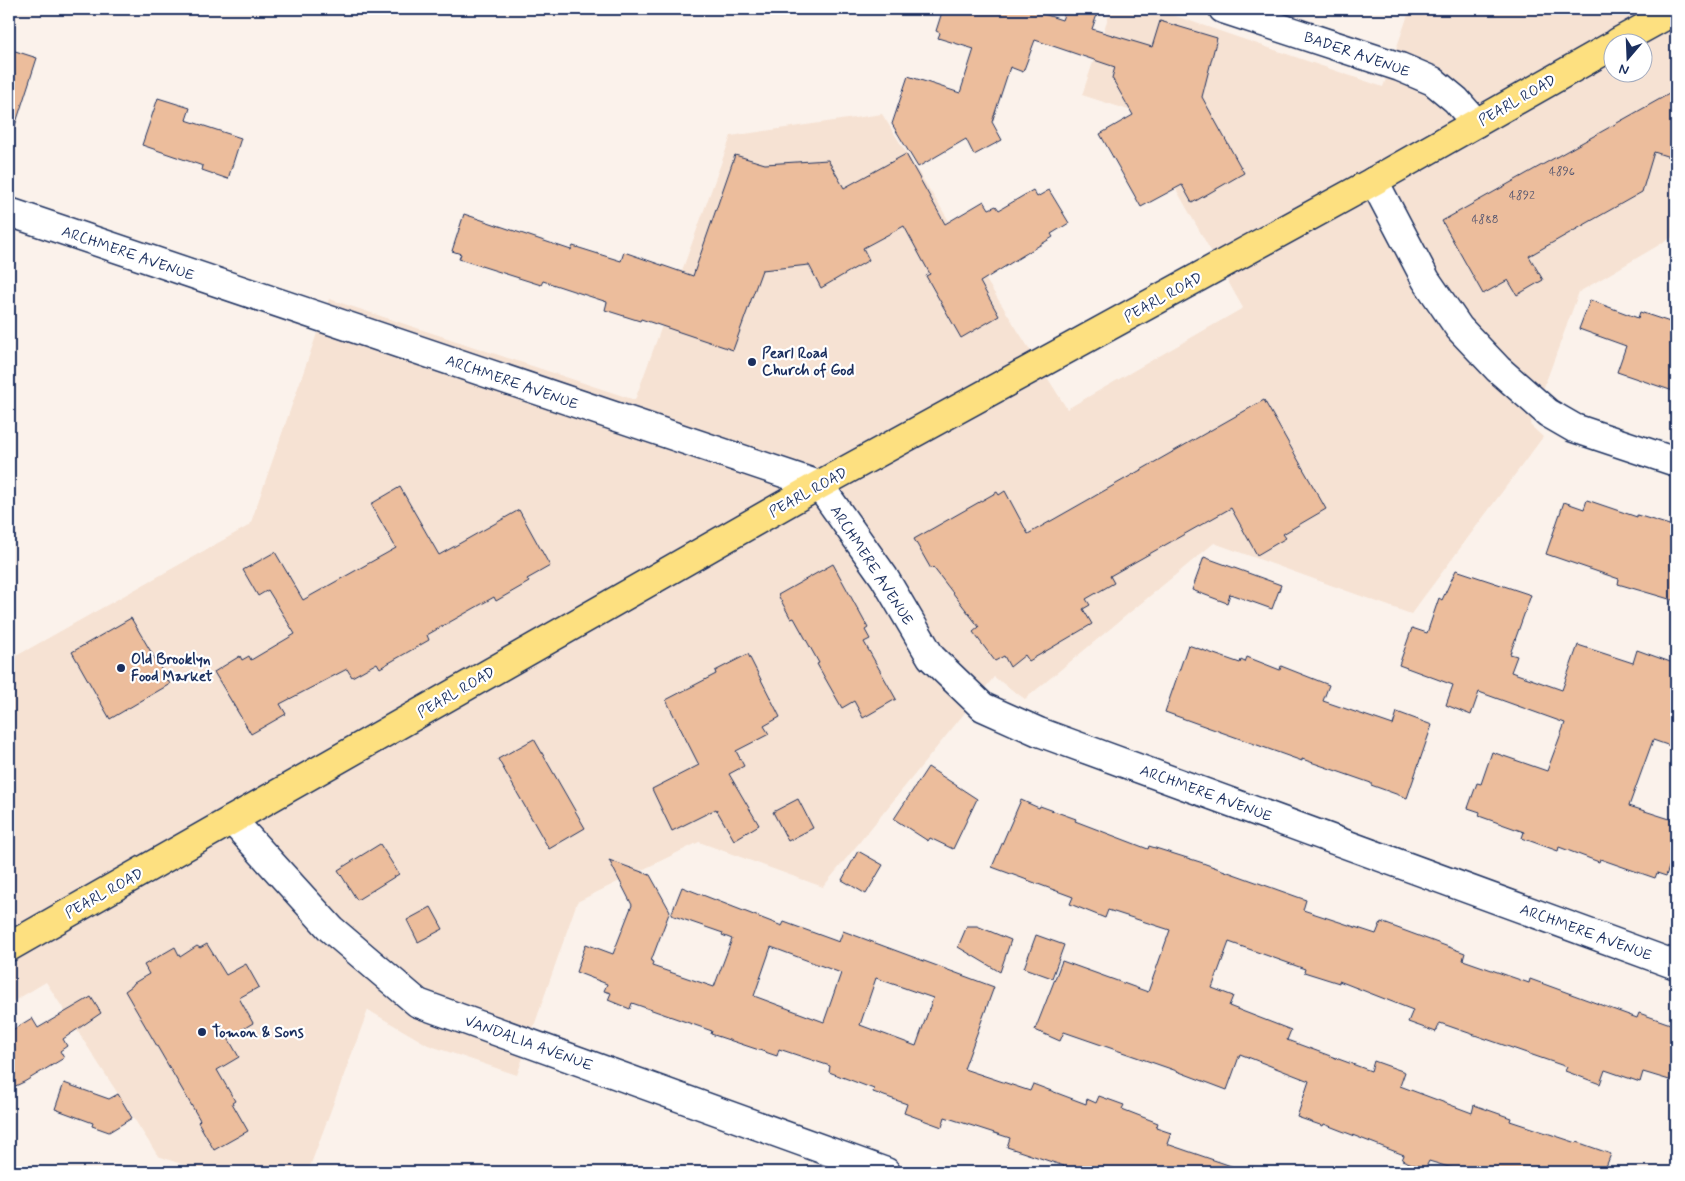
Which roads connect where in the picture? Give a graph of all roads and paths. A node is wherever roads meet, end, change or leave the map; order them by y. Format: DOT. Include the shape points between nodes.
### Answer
graph roads {
  1 [pos="1223,9"];
  2 [pos="1676,10"];
  3 [pos="1636,32"];
  4 [pos="1602,52"];
  5 [pos="1476,123"];
  6 [pos="1374,181"];
  7 [pos="9,212"];
  8 [pos="1676,462"];
  9 [pos="818,485"];
  10 [pos="232,820"];
  11 [pos="9,947"];
  12 [pos="1676,965"];
  13 [pos="886,1172"];
  1 -- 5 [label="street, BADER AVENUE" via="1400,67 1433,81"];
  2 -- 3 [label="main road"];
  4 -- 5 [label="main road, PEARL ROAD"];
  5 -- 6 [label="main road, PEARL ROAD"];
  6 -- 8 [label="street" via="1426,280 1458,328 1498,369 1548,413 1574,428"];
  6 -- 9 [label="main road, PEARL ROAD"];
  7 -- 9 [label="street, ARCHMERE AVENUE"];
  9 -- 10 [label="main road, PEARL ROAD"];
  9 -- 12 [label="street, ARCHMERE AVENUE" via="884,577 931,657 983,707 1048,735"];
  10 -- 11 [label="main road, PEARL ROAD"];
  10 -- 13 [label="street, VANDALIA AVENUE" via="331,929 418,1003"];
}
